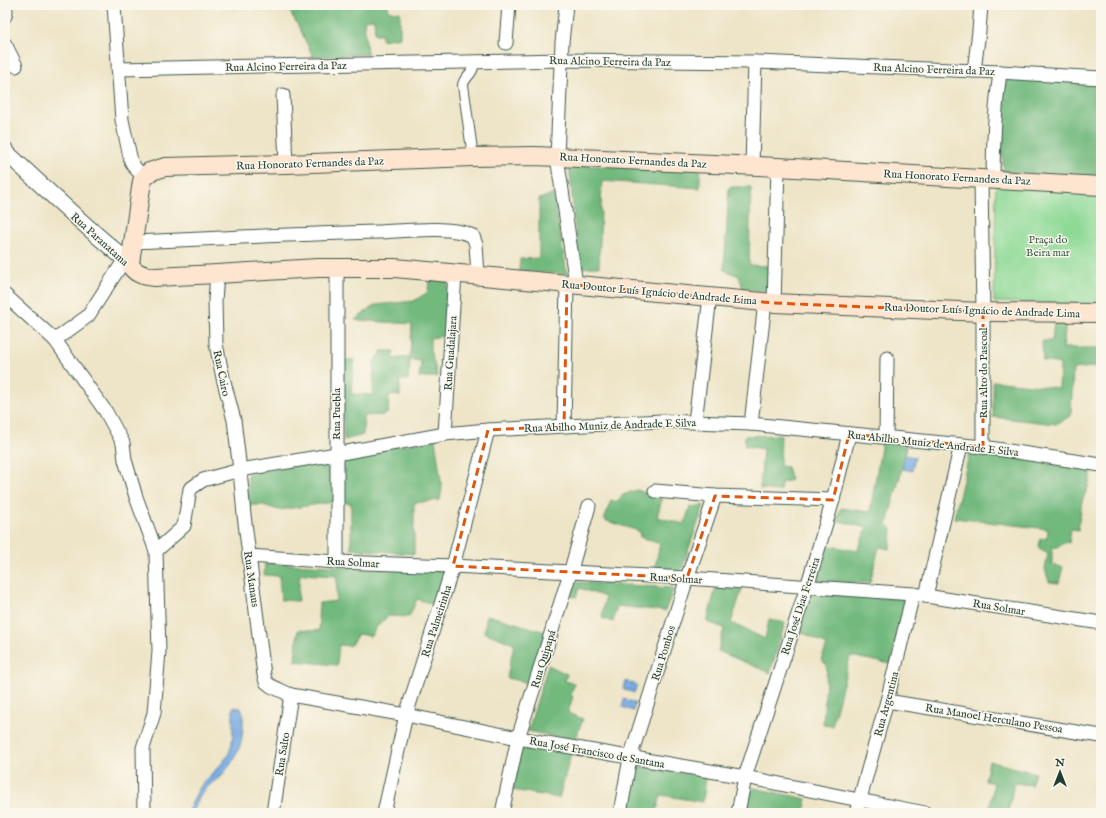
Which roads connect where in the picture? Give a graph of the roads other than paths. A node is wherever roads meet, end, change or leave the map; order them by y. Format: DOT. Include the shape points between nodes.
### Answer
graph roads {
  1 [pos="5,5"];
  2 [pos="114,5"];
  3 [pos="509,5"];
  4 [pos="566,5"];
  5 [pos="981,5"];
  6 [pos="5,16"];
  7 [pos="506,43"];
  8 [pos="5,45"];
  9 [pos="562,60"];
  10 [pos="755,62"];
  11 [pos="16,66"];
  12 [pos="473,67"];
  13 [pos="118,69"];
  14 [pos="974,71"];
  15 [pos="1000,72"];
  16 [pos="1101,78"];
  17 [pos="283,95"];
  18 [pos="6,153"];
  19 [pos="473,157"];
  20 [pos="557,157"];
  21 [pos="286,164"];
  22 [pos="752,166"];
  23 [pos="778,167"];
  24 [pos="144,177"];
  25 [pos="987,179"];
  26 [pos="1101,186"];
  27 [pos="133,242"];
  28 [pos="127,261"];
  29 [pos="336,267"];
  30 [pos="455,273"];
  31 [pos="217,274"];
  32 [pos="478,276"];
  33 [pos="572,284"];
  34 [pos="5,295"];
  35 [pos="710,297"];
  36 [pos="769,303"];
  37 [pos="983,312"];
  38 [pos="1101,313"];
  39 [pos="55,340"];
  40 [pos="887,358"];
  41 [pos="695,422"];
  42 [pos="751,424"];
  43 [pos="564,426"];
  44 [pos="488,430"];
  45 [pos="445,434"];
  46 [pos="848,434"];
  47 [pos="886,437"];
  48 [pos="961,445"];
  49 [pos="983,447"];
  50 [pos="336,454"];
  51 [pos="1101,465"];
  52 [pos="240,470"];
  53 [pos="655,491"];
  54 [pos="715,496"];
  55 [pos="832,500"];
  56 [pos="589,506"];
  57 [pos="156,551"];
  58 [pos="249,556"];
  59 [pos="336,562"];
  60 [pos="454,566"];
  61 [pos="570,573"];
  62 [pos="687,578"];
  63 [pos="807,587"];
  64 [pos="920,595"];
  65 [pos="1101,623"];
  66 [pos="271,686"];
  67 [pos="291,695"];
  68 [pos="888,701"];
  69 [pos="406,715"];
  70 [pos="1101,736"];
  71 [pos="518,738"];
  72 [pos="630,758"];
  73 [pos="745,777"];
  74 [pos="857,807"];
  75 [pos="144,813"];
  76 [pos="273,813"];
  77 [pos="384,813"];
  78 [pos="502,813"];
  79 [pos="620,813"];
  80 [pos="738,813"];
  81 [pos="925,813"];
  1 -- 6 [label="street"];
  2 -- 13 [label="street"];
  3 -- 7 [label="street"];
  4 -- 9 [label="street"];
  5 -- 14 [label="street"];
  8 -- 11 [label="street"];
  9 -- 10 [label="street, Rua Alcino Ferreira da Paz"];
  9 -- 13 [label="street, Rua Alcino Ferreira da Paz"];
  9 -- 20 [label="street"];
  10 -- 14 [label="street, Rua Alcino Ferreira da Paz"];
  10 -- 22 [label="street"];
  12 -- 19 [label="street" via="463,85"];
  13 -- 24 [label="street" via="122,120 128,150 135,168"];
  14 -- 15 [label="street, Rua Alcino Ferreira da Paz"];
  15 -- 16 [label="street, Rua Alcino Ferreira da Paz"];
  15 -- 25 [label="street, Rua Alto do Pascoal"];
  17 -- 21 [label="street"];
  18 -- 28 [label="street, Rua Paranatama"];
  19 -- 20 [label="main road, Rua Honorato Fernandes da Paz"];
  19 -- 21 [label="main road, Rua Honorato Fernandes da Paz"];
  20 -- 22 [label="main road, Rua Honorato Fernandes da Paz"];
  20 -- 33 [label="street"];
  21 -- 24 [label="main road, Rua Honorato Fernandes da Paz" via="165,167 149,172"];
  22 -- 23 [label="main road, Rua Honorato Fernandes da Paz"];
  23 -- 25 [label="main road, Rua Honorato Fernandes da Paz"];
  23 -- 36 [label="street"];
  24 -- 27 [label="main road"];
  25 -- 26 [label="main road, Rua Honorato Fernandes da Paz"];
  25 -- 37 [label="street, Rua Alto do Pascoal"];
  27 -- 28 [label="main road"];
  27 -- 32 [label="street" via="297,234 456,231 473,236"];
  28 -- 31 [label="main road, Rua Paranatama" via="133,270 146,276"];
  28 -- 39 [label="street" via="88,316"];
  29 -- 30 [label="main road, Rua Doutor Luís Ignácio de Andrade Lima"];
  29 -- 31 [label="main road, Rua Doutor Luís Ignácio de Andrade Lima"];
  29 -- 50 [label="street, Rua Puebla"];
  30 -- 32 [label="main road, Rua Doutor Luís Ignácio de Andrade Lima"];
  30 -- 45 [label="street, Rua Guadalajara"];
  31 -- 52 [label="street, Rua Cairo" via="216,344 234,420"];
  32 -- 33 [label="main road, Rua Doutor Luís Ignácio de Andrade Lima"];
  33 -- 35 [label="main road, Rua Doutor Luís Ignácio de Andrade Lima"];
  33 -- 43 [label="street"];
  34 -- 39 [label="street"];
  35 -- 36 [label="main road, Rua Doutor Luís Ignácio de Andrade Lima"];
  35 -- 41 [label="street"];
  36 -- 37 [label="main road, Rua Doutor Luís Ignácio de Andrade Lima"];
  36 -- 42 [label="street"];
  37 -- 38 [label="main road, Rua Doutor Luís Ignácio de Andrade Lima"];
  37 -- 49 [label="street, Rua Alto do Pascoal"];
  39 -- 57 [label="street" via="106,412 123,443 136,498"];
  40 -- 47 [label="street"];
  41 -- 42 [label="street, Rua Abilho Muniz de Andrade E Silva"];
  41 -- 43 [label="street, Rua Abilho Muniz de Andrade E Silva" via="662,421"];
  42 -- 46 [label="street, Rua Abilho Muniz de Andrade E Silva"];
  43 -- 44 [label="street, Rua Abilho Muniz de Andrade E Silva"];
  44 -- 45 [label="street, Rua Abilho Muniz de Andrade E Silva"];
  44 -- 60 [label="street, Rua Palmeirinha"];
  45 -- 50 [label="street, Rua Abilho Muniz de Andrade E Silva"];
  46 -- 47 [label="street, Rua Abilho Muniz de Andrade E Silva"];
  46 -- 55 [label="street, Rua José Dias Ferreira"];
  47 -- 48 [label="street, Rua Abilho Muniz de Andrade E Silva"];
  48 -- 49 [label="street, Rua Abilho Muniz de Andrade E Silva"];
  48 -- 64 [label="street, Rua Argentina"];
  49 -- 51 [label="street, Rua Abilho Muniz de Andrade E Silva"];
  50 -- 52 [label="street, Rua Abilho Muniz de Andrade E Silva"];
  50 -- 59 [label="street, Rua Puebla"];
  52 -- 57 [label="street, Rua Abilho Muniz de Andrade E Silva" via="203,480 190,489 184,526"];
  52 -- 58 [label="street, Rua Manaus"];
  53 -- 54 [label="street"];
  54 -- 55 [label="street"];
  54 -- 62 [label="street, Rua Pombos"];
  55 -- 63 [label="street, Rua José Dias Ferreira"];
  56 -- 61 [label="street, Rua Quipapá"];
  57 -- 75 [label="street" via="159,651 154,713 143,748"];
  58 -- 59 [label="street, Rua Solmar"];
  58 -- 66 [label="street, Rua Manaus" via="264,675 266,682"];
  59 -- 60 [label="street, Rua Solmar"];
  60 -- 61 [label="street, Rua Solmar"];
  60 -- 69 [label="street, Rua Palmeirinha"];
  61 -- 62 [label="street, Rua Solmar"];
  61 -- 71 [label="street, Rua Quipapá"];
  62 -- 63 [label="street, Rua Solmar"];
  62 -- 72 [label="street, Rua Pombos"];
  63 -- 64 [label="street, Rua Solmar"];
  63 -- 73 [label="street, Rua José Dias Ferreira"];
  64 -- 65 [label="street, Rua Solmar"];
  64 -- 68 [label="street, Rua Argentina"];
  66 -- 67 [label="street, Rua José Francisco de Santana"];
  67 -- 69 [label="street, Rua José Francisco de Santana"];
  67 -- 76 [label="street, Rua Salto"];
  68 -- 70 [label="street, Rua Manoel Herculano Pessoa"];
  68 -- 74 [label="street, Rua Argentina"];
  69 -- 71 [label="street, Rua José Francisco de Santana"];
  69 -- 77 [label="street, Rua Palmeirinha"];
  71 -- 72 [label="street, Rua José Francisco de Santana"];
  71 -- 78 [label="street, Rua Quipapá"];
  72 -- 73 [label="street, Rua José Francisco de Santana"];
  72 -- 79 [label="street, Rua Pombos"];
  73 -- 74 [label="street, Rua José Francisco de Santana"];
  73 -- 80 [label="street, Rua José Dias Ferreira"];
  74 -- 81 [label="street, Rua José Francisco de Santana"];
}
